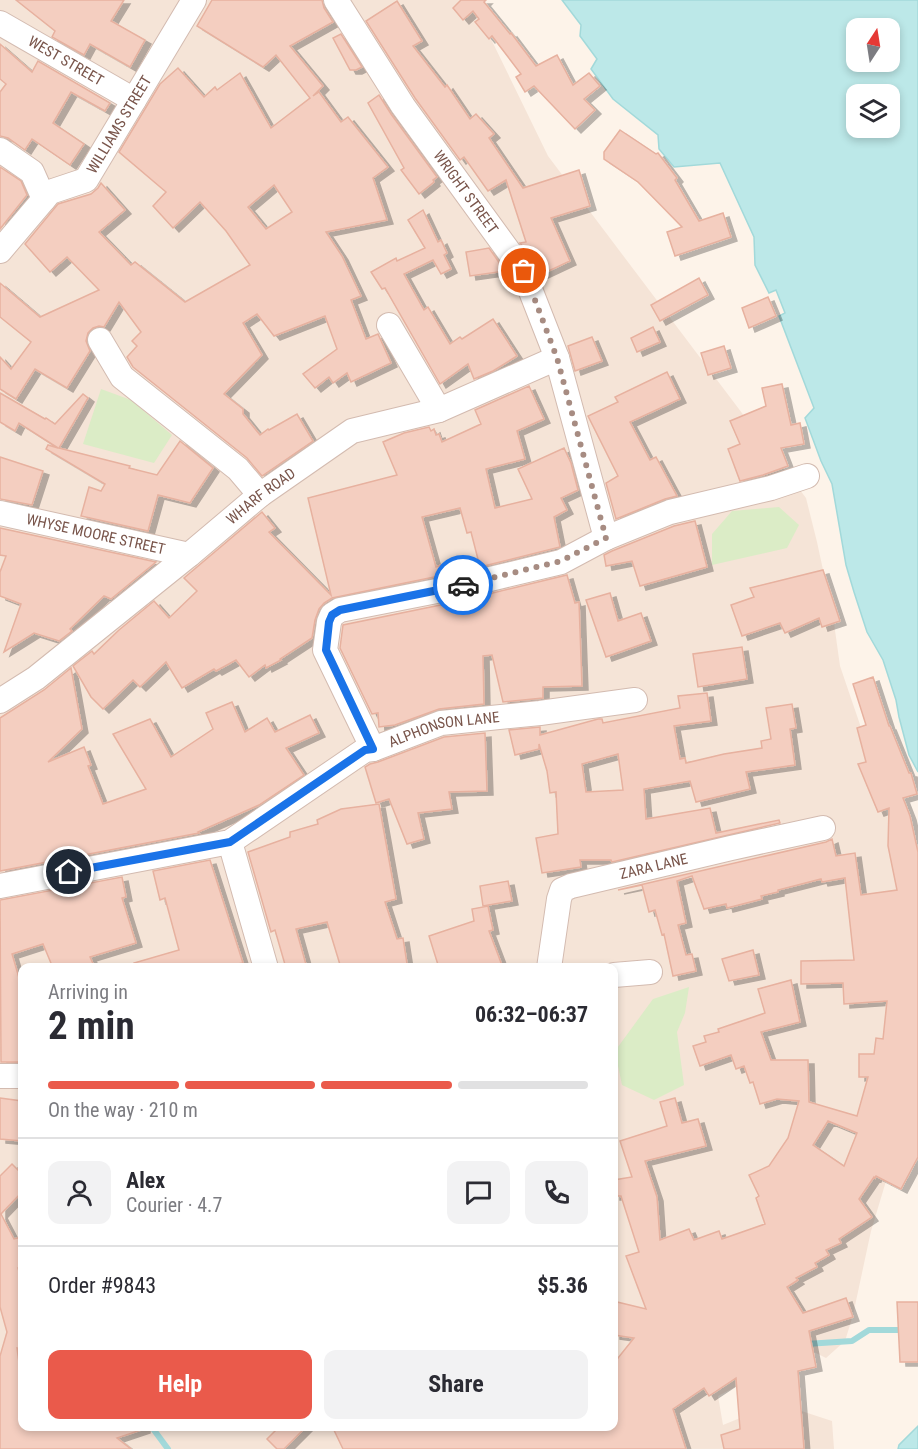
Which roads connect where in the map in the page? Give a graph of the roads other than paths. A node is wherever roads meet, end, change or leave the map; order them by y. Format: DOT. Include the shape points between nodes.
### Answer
graph roads {
  1 [pos="336,0"];
  2 [pos="191,1"];
  3 [pos="0,23"];
  4 [pos="134,100"];
  5 [pos="0,150"];
  6 [pos="44,199"];
  7 [pos="0,251"];
  8 [pos="389,325"];
  9 [pos="99,340"];
  10 [pos="557,358"];
  11 [pos="439,411"];
  12 [pos="807,476"];
  13 [pos="260,495"];
  14 [pos="0,513"];
  15 [pos="606,538"];
  16 [pos="189,555"];
  17 [pos="635,700"];
  18 [pos="0,701"];
  19 [pos="373,749"];
  20 [pos="823,828"];
  21 [pos="230,842"];
  22 [pos="0,886"];
  23 [pos="265,963"];
  24 [pos="550,963"];
  25 [pos="650,972"];
  26 [pos="618,975"];
  27 [pos="0,1076"];
  28 [pos="18,1076"];
  1 -- 10 [label="street, WRIGHT STREET" via="403,106 524,271"];
  2 -- 4 [label="street, WILLIAMS STREET"];
  3 -- 4 [label="street, WEST STREET"];
  4 -- 6 [label="street, WILLIAMS STREET" via="86,180 50,192"];
  5 -- 6 [label="street" via="32,172"];
  6 -- 7 [label="street, WILLIAMS STREET"];
  8 -- 11 [label="street"];
  9 -- 13 [label="street" via="122,377 238,469"];
  10 -- 11 [label="street, WHARF ROAD"];
  10 -- 15 [label="street, WRIGHT STREET"];
  11 -- 13 [label="street, WHARF ROAD" via="352,431"];
  12 -- 15 [label="street" via="670,512"];
  13 -- 16 [label="street, WHARF ROAD"];
  14 -- 16 [label="street, WHYSE MOORE STREET"];
  15 -- 19 [label="street" via="561,561 340,610 332,615 326,650"];
  16 -- 18 [label="street, WHARF ROAD" via="36,678"];
  17 -- 19 [label="street, ALPHONSON LANE" via="441,723"];
  19 -- 21 [label="street, ALPHONSON LANE" via="365,750"];
  20 -- 24 [label="street, ZARA LANE" via="562,890"];
  21 -- 22 [label="street, ALPHONSON LANE"];
  21 -- 23 [label="street"];
  25 -- 26 [label="street"];
  27 -- 28 [label="street"];
}
